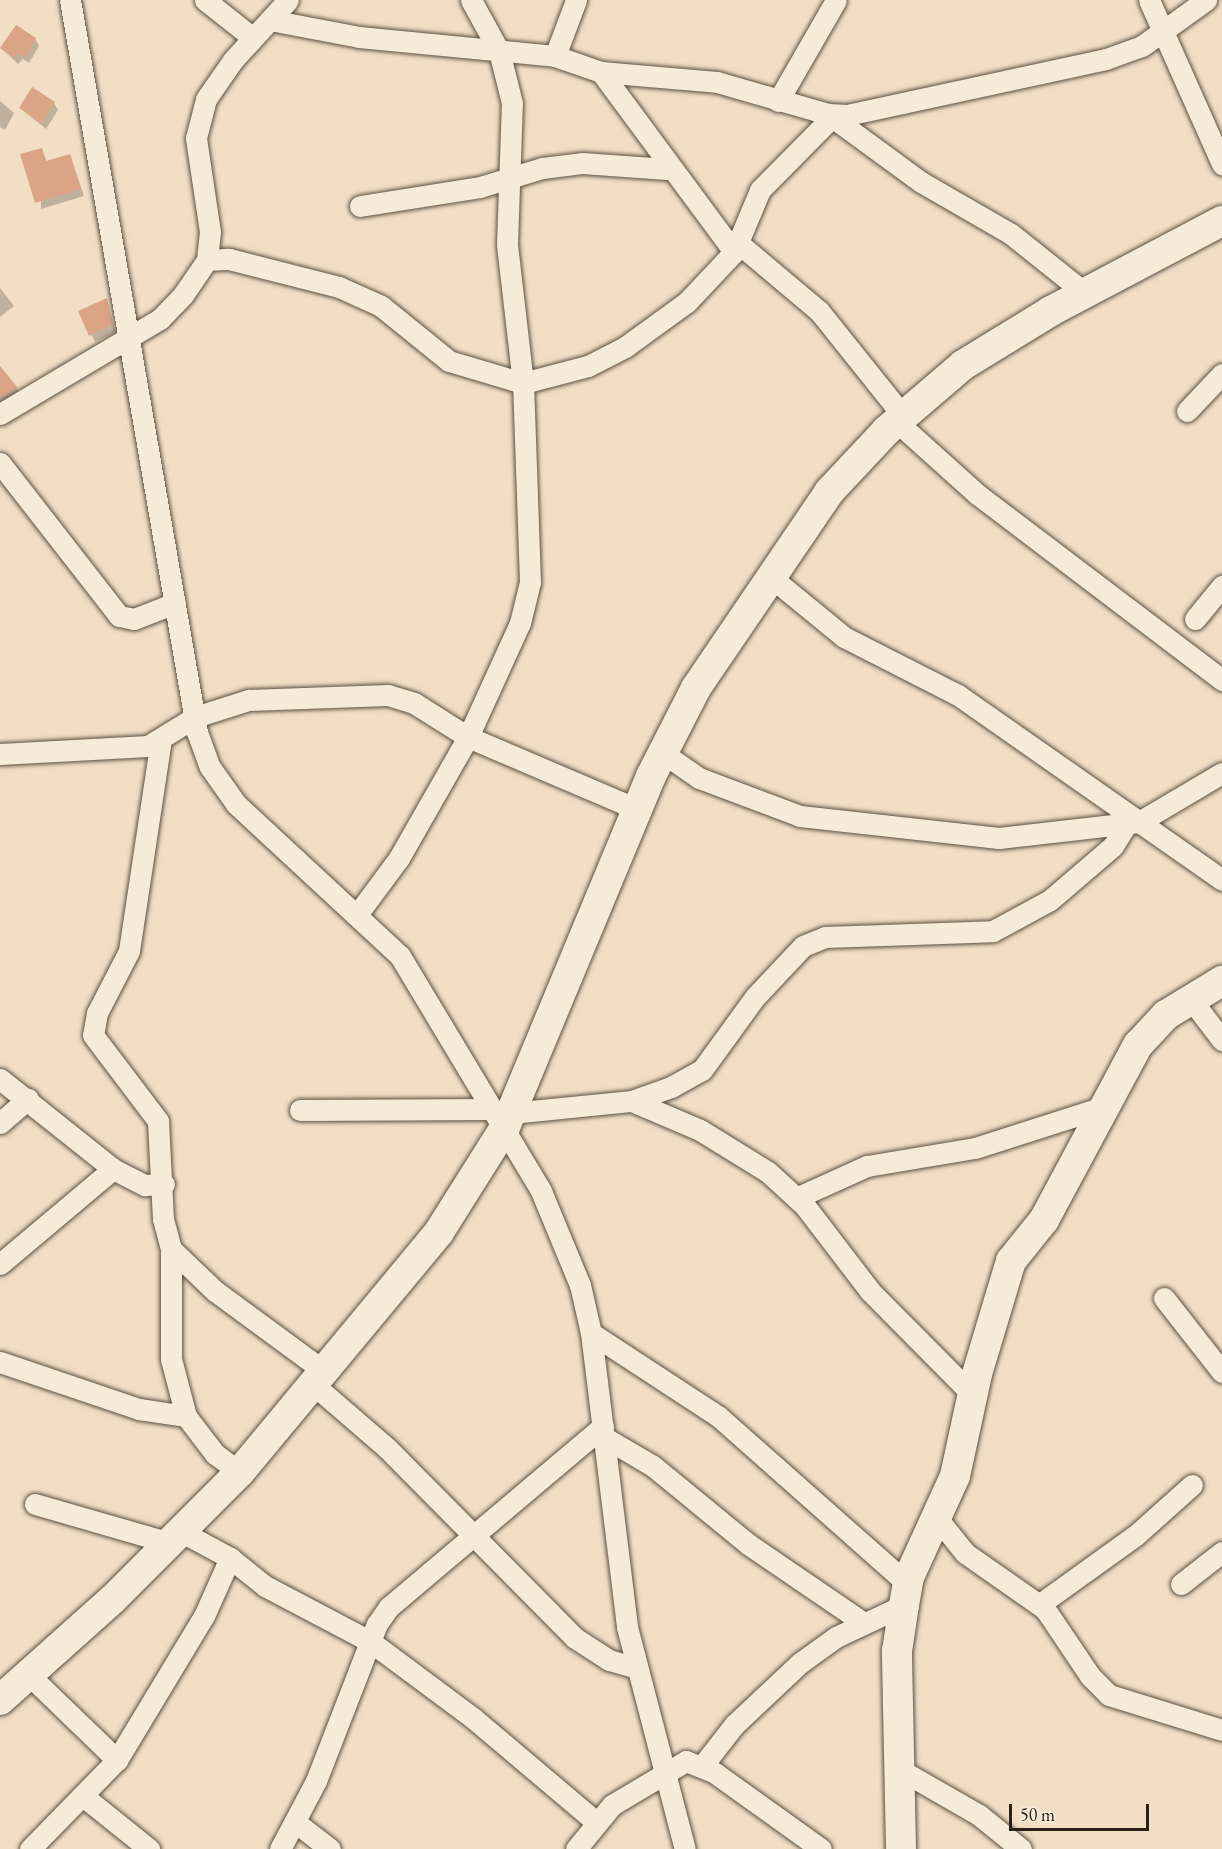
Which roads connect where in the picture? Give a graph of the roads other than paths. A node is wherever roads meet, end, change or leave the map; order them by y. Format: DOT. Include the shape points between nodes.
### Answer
graph roads {
  1 [pos="70,0"];
  2 [pos="205,0"];
  3 [pos="288,0"];
  4 [pos="471,0"];
  5 [pos="576,0"];
  6 [pos="836,0"];
  7 [pos="1149,0"];
  8 [pos="1206,0"];
  9 [pos="270,20"];
  10 [pos="1164,28"];
  11 [pos="253,38"];
  12 [pos="499,51"];
  13 [pos="555,56"];
  14 [pos="601,72"];
  15 [pos="778,101"];
  16 [pos="829,116"];
  17 [pos="1222,164"];
  18 [pos="667,168"];
  19 [pos="511,173"];
  20 [pos="360,206"];
  21 [pos="1222,221"];
  22 [pos="736,247"];
  23 [pos="207,260"];
  24 [pos="1085,293"];
  25 [pos="131,337"];
  26 [pos="1222,374"];
  27 [pos="523,383"];
  28 [pos="1187,411"];
  29 [pos="0,414"];
  30 [pos="900,420"];
  31 [pos="0,463"];
  32 [pos="772,578"];
  33 [pos="1222,586"];
  34 [pos="175,603"];
  35 [pos="1194,619"];
  36 [pos="1222,680"];
  37 [pos="195,717"];
  38 [pos="468,737"];
  39 [pos="161,740"];
  40 [pos="663,753"];
  41 [pos="0,754"];
  42 [pos="1222,773"];
  43 [pos="639,810"];
  44 [pos="1133,823"];
  45 [pos="1222,880"];
  46 [pos="359,912"];
  47 [pos="1222,981"];
  48 [pos="1190,998"];
  49 [pos="1222,1040"];
  50 [pos="0,1079"];
  51 [pos="28,1099"];
  52 [pos="632,1101"];
  53 [pos="1109,1105"];
  54 [pos="300,1110"];
  55 [pos="503,1116"];
  56 [pos="0,1124"];
  57 [pos="113,1169"];
  58 [pos="164,1184"];
  59 [pos="796,1198"];
  60 [pos="171,1250"];
  61 [pos="0,1264"];
  62 [pos="1164,1298"];
  63 [pos="591,1333"];
  64 [pos="0,1362"];
  65 [pos="1222,1372"];
  66 [pos="319,1378"];
  67 [pos="973,1395"];
  68 [pos="186,1416"];
  69 [pos="605,1432"];
  70 [pos="240,1472"];
  71 [pos="1192,1485"];
  72 [pos="35,1504"];
  73 [pos="937,1518"];
  74 [pos="472,1535"];
  75 [pos="175,1537"];
  76 [pos="1222,1552"];
  77 [pos="230,1558"];
  78 [pos="1181,1584"];
  79 [pos="906,1594"];
  80 [pos="1040,1604"];
  81 [pos="864,1623"];
  82 [pos="370,1642"];
  83 [pos="637,1668"];
  84 [pos="28,1674"];
  85 [pos="0,1700"];
  86 [pos="1222,1730"];
  87 [pos="117,1760"];
  88 [pos="702,1765"];
  89 [pos="899,1769"];
  90 [pos="664,1771"];
  91 [pos="83,1796"];
  92 [pos="595,1821"];
  93 [pos="295,1822"];
  94 [pos="30,1849"];
  95 [pos="149,1849"];
  96 [pos="280,1849"];
  97 [pos="330,1849"];
  98 [pos="576,1849"];
  99 [pos="685,1849"];
  100 [pos="821,1849"];
  101 [pos="901,1849"];
  102 [pos="1021,1849"];
  1 -- 25 [label="street"];
  2 -- 11 [label="street"];
  3 -- 9 [label="street"];
  4 -- 12 [label="street"];
  5 -- 13 [label="street"];
  6 -- 15 [label="street"];
  7 -- 10 [label="street"];
  8 -- 10 [label="street"];
  9 -- 11 [label="street"];
  9 -- 12 [label="street"];
  10 -- 16 [label="street" via="1142,46 1106,59"];
  10 -- 17 [label="street"];
  11 -- 23 [label="street" via="206,99 196,138 210,232"];
  12 -- 13 [label="street"];
  12 -- 19 [label="street" via="512,103"];
  13 -- 14 [label="street"];
  14 -- 15 [label="street" via="717,82"];
  14 -- 18 [label="street"];
  15 -- 16 [label="street"];
  16 -- 22 [label="street" via="760,190"];
  16 -- 24 [label="street" via="921,182 1011,234"];
  18 -- 19 [label="street" via="582,163"];
  18 -- 22 [label="street"];
  19 -- 20 [label="street" via="480,187"];
  19 -- 27 [label="street" via="507,244"];
  21 -- 24 [label="street"];
  22 -- 27 [label="street" via="651,332 588,366"];
  22 -- 30 [label="street" via="819,311"];
  23 -- 25 [label="street" via="183,296"];
  23 -- 27 [label="street" via="229,259 339,287 381,306 448,361"];
  24 -- 30 [label="street" via="963,365"];
  25 -- 29 [label="street"];
  25 -- 34 [label="street"];
  26 -- 28 [label="street"];
  27 -- 38 [label="street" via="530,582 519,623"];
  30 -- 32 [label="street" via="829,492"];
  30 -- 36 [label="street" via="977,494"];
  31 -- 34 [label="street" via="119,616 134,619"];
  32 -- 40 [label="street" via="696,688"];
  32 -- 44 [label="street" via="844,637 958,695"];
  33 -- 35 [label="street"];
  34 -- 37 [label="street"];
  37 -- 38 [label="street" via="248,700 388,695 414,703"];
  37 -- 39 [label="street"];
  37 -- 46 [label="street" via="210,767 236,804 299,867"];
  38 -- 43 [label="street"];
  38 -- 46 [label="street" via="399,858"];
  39 -- 41 [label="street" via="112,750"];
  39 -- 58 [label="street" via="129,951 91,1027 158,1121"];
  40 -- 43 [label="street"];
  40 -- 44 [label="street" via="699,778 819,819 999,838"];
  42 -- 44 [label="street"];
  43 -- 55 [label="street"];
  44 -- 45 [label="street"];
  44 -- 52 [label="street" via="1113,846 1050,900 993,931 825,937 802,946 702,1070"];
  46 -- 55 [label="street" via="400,956"];
  47 -- 48 [label="street"];
  48 -- 49 [label="street"];
  48 -- 53 [label="street" via="1138,1045"];
  50 -- 51 [label="street"];
  51 -- 56 [label="street"];
  51 -- 57 [label="street"];
  52 -- 55 [label="street"];
  52 -- 59 [label="street" via="700,1130 768,1172"];
  53 -- 59 [label="street" via="975,1148 867,1166"];
  53 -- 67 [label="street" via="1044,1220 1011,1261"];
  54 -- 55 [label="street"];
  55 -- 63 [label="street" via="541,1191 580,1285"];
  55 -- 66 [label="street" via="439,1232"];
  57 -- 58 [label="street" via="145,1185"];
  57 -- 61 [label="street"];
  58 -- 60 [label="street" via="163,1219"];
  59 -- 67 [label="street" via="870,1292"];
  60 -- 66 [label="street"];
  60 -- 68 [label="street" via="171,1359"];
  62 -- 65 [label="street"];
  63 -- 69 [label="street"];
  63 -- 79 [label="street" via="718,1416"];
  64 -- 68 [label="street" via="139,1409"];
  66 -- 70 [label="street"];
  66 -- 74 [label="street"];
  67 -- 73 [label="street" via="955,1476"];
  68 -- 70 [label="street" via="215,1454"];
  69 -- 74 [label="street"];
  69 -- 81 [label="street" via="748,1544"];
  69 -- 83 [label="street" via="627,1627"];
  70 -- 75 [label="street"];
  71 -- 80 [label="street" via="1136,1534"];
  72 -- 75 [label="street"];
  73 -- 79 [label="street"];
  73 -- 80 [label="street" via="965,1553"];
  74 -- 82 [label="street" via="389,1607"];
  74 -- 83 [label="street" via="574,1638 609,1660"];
  75 -- 77 [label="street"];
  75 -- 84 [label="street"];
  76 -- 78 [label="street"];
  77 -- 82 [label="street" via="265,1586"];
  77 -- 87 [label="street" via="204,1616"];
  79 -- 81 [label="street"];
  79 -- 89 [label="street" via="897,1651"];
  80 -- 86 [label="street" via="1109,1695"];
  81 -- 88 [label="street" via="836,1637 766,1693"];
  82 -- 92 [label="street" via="472,1718"];
  82 -- 93 [label="street"];
  83 -- 90 [label="street"];
  84 -- 85 [label="street"];
  84 -- 87 [label="street"];
  87 -- 91 [label="street"];
  88 -- 90 [label="street" via="678,1762"];
  88 -- 100 [label="street"];
  89 -- 101 [label="street"];
  89 -- 102 [label="street" via="980,1815"];
  90 -- 92 [label="street" via="631,1790"];
  90 -- 99 [label="street"];
  91 -- 94 [label="street"];
  91 -- 95 [label="street"];
  92 -- 98 [label="street"];
  93 -- 96 [label="street"];
  93 -- 97 [label="street"];
}
